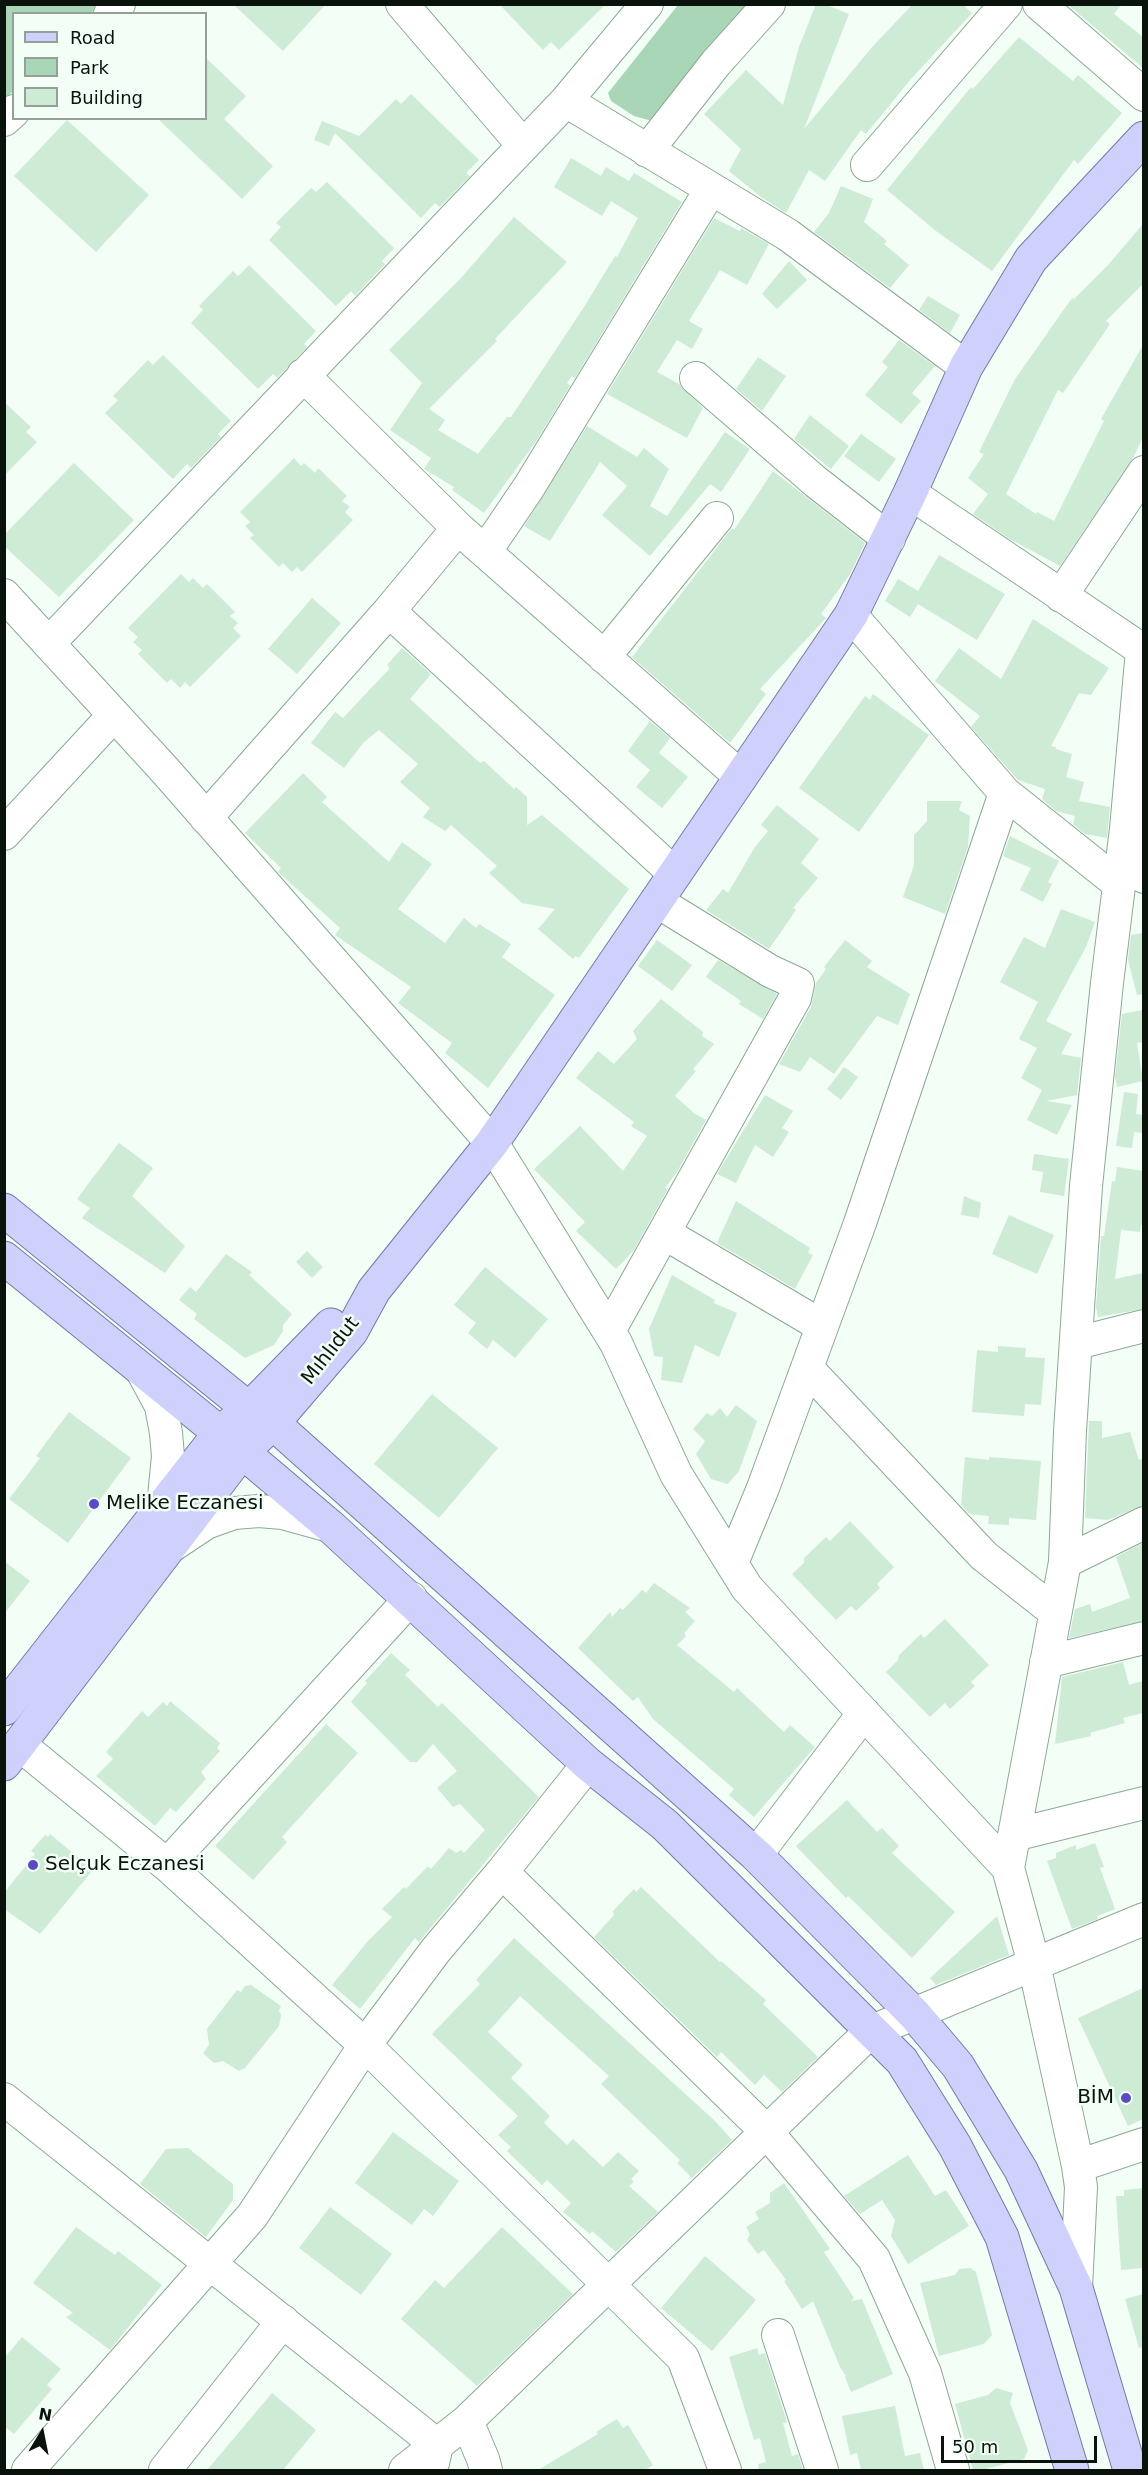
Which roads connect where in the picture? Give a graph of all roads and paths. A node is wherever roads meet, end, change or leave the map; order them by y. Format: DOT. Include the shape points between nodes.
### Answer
graph roads {
  1 [pos="402,4"];
  2 [pos="647,4"];
  3 [pos="769,4"];
  4 [pos="1006,4"];
  5 [pos="1039,4"];
  6 [pos="1143,95"];
  7 [pos="566,101"];
  8 [pos="1143,138"];
  9 [pos="522,144"];
  10 [pos="647,151"];
  11 [pos="867,165"];
  12 [pos="711,189"];
  13 [pos="966,367"];
  14 [pos="303,375"];
  15 [pos="696,378"];
  16 [pos="1143,472"];
  17 [pos="910,493"];
  18 [pos="717,518"];
  19 [pos="458,528"];
  20 [pos="889,539"];
  21 [pos="485,552"];
  22 [pos="4,595"];
  23 [pos="1061,596"];
  24 [pos="389,610"];
  25 [pos="851,615"];
  26 [pos="49,643"];
  27 [pos="1143,650"];
  28 [pos="604,657"];
  29 [pos="114,715"];
  30 [pos="741,777"];
  31 [pos="1005,793"];
  32 [pos="206,818"];
  33 [pos="4,834"];
  34 [pos="675,874"];
  35 [pos="1131,880"];
  36 [pos="658,902"];
  37 [pos="492,1143"];
  38 [pos="4,1210"];
  39 [pos="664,1233"];
  40 [pos="4,1258"];
  41 [pos="822,1326"];
  42 [pos="1143,1326"];
  43 [pos="609,1331"];
  44 [pos="1077,1343"];
  45 [pos="807,1368"];
  46 [pos="141,1369"];
  47 [pos="261,1416"];
  48 [pos="231,1443"];
  49 [pos="163,1507"];
  50 [pos="1143,1523"];
  51 [pos="330,1526"];
  52 [pos="170,1547"];
  53 [pos="1065,1562"];
  54 [pos="732,1563"];
  55 [pos="411,1598"];
  56 [pos="1055,1612"];
  57 [pos="1143,1638"];
  58 [pos="1046,1662"];
  59 [pos="4,1709"];
  60 [pos="864,1713"];
  61 [pos="12,1754"];
  62 [pos="588,1764"];
  63 [pos="1143,1803"];
  64 [pos="1014,1835"];
  65 [pos="756,1855"];
  66 [pos="167,1865"];
  67 [pos="1008,1868"];
  68 [pos="502,1872"];
  69 [pos="1143,1919"];
  70 [pos="1034,1965"];
  71 [pos="915,2015"];
  72 [pos="870,2032"];
  73 [pos="365,2045"];
  74 [pos="4,2099"];
  75 [pos="766,2132"];
  76 [pos="1143,2144"];
  77 [pos="1078,2166"];
  78 [pos="211,2264"];
  79 [pos="610,2284"];
  80 [pos="1076,2288"];
  81 [pos="283,2321"];
  82 [pos="778,2335"];
  83 [pos="467,2421"];
  84 [pos="434,2458"];
  85 [pos="28,2470"];
  86 [pos="165,2470"];
  87 [pos="405,2470"];
  88 [pos="486,2470"];
  89 [pos="725,2470"];
  90 [pos="822,2470"];
  91 [pos="952,2470"];
  92 [pos="1072,2470"];
  93 [pos="1130,2470"];
  1 -- 9 [label="street"];
  2 -- 7 [label="street"];
  3 -- 10 [label="street" via="716,63"];
  4 -- 11 [label="street"];
  5 -- 6 [label="street"];
  7 -- 9 [label="street"];
  7 -- 10 [label="street"];
  8 -- 13 [label="main road, Mıhlıdut" via="1031,259"];
  9 -- 14 [label="street"];
  10 -- 12 [label="street"];
  12 -- 13 [label="street" via="789,234"];
  12 -- 21 [label="street"];
  13 -- 17 [label="main road, Mıhlıdut"];
  14 -- 19 [label="street"];
  14 -- 26 [label="street"];
  15 -- 20 [label="street"];
  16 -- 23 [label="street"];
  17 -- 20 [label="main road, Mıhlıdut"];
  17 -- 23 [label="street"];
  18 -- 28 [label="street"];
  19 -- 21 [label="street"];
  19 -- 24 [label="street"];
  20 -- 25 [label="main road, Mıhlıdut"];
  21 -- 28 [label="street"];
  22 -- 26 [label="street"];
  23 -- 27 [label="street"];
  24 -- 32 [label="street"];
  24 -- 34 [label="street"];
  25 -- 30 [label="main road, Mıhlıdut"];
  25 -- 31 [label="street"];
  26 -- 29 [label="street"];
  27 -- 35 [label="street" via="1126,829"];
  28 -- 30 [label="street"];
  29 -- 32 [label="street"];
  29 -- 33 [label="street"];
  30 -- 34 [label="main road, Mıhlıdut"];
  31 -- 35 [label="street"];
  31 -- 41 [label="street"];
  32 -- 37 [label="street"];
  34 -- 36 [label="main road, Mıhlıdut"];
  35 -- 44 [label="street" via="1086,1186"];
  36 -- 37 [label="main road, Mıhlıdut"];
  36 -- 39 [label="street" via="798,984 795,998"];
  37 -- 43 [label="street"];
  37 -- 47 [label="main road, Mıhlıdut" via="374,1290 351,1332"];
  38 -- 47 [label="main road"];
  39 -- 41 [label="street"];
  39 -- 43 [label="street"];
  40 -- 46 [label="main road"];
  41 -- 45 [label="street"];
  42 -- 44 [label="street"];
  43 -- 54 [label="street" via="676,1474"];
  44 -- 53 [label="street"];
  45 -- 54 [label="street"];
  45 -- 56 [label="street" via="984,1556"];
  46 -- 48 [label="main road"];
  46 -- 49 [label="street" via="161,1406 166,1432"];
  47 -- 48 [label="main road, Mıhlıdut"];
  47 -- 65 [label="main road"];
  48 -- 49 [label="main road, Mıhlıdut"];
  48 -- 51 [label="main road"];
  48 -- 52 [label="main road, Mıhlıdut"];
  49 -- 59 [label="main road, Mıhlıdut"];
  50 -- 53 [label="street"];
  51 -- 52 [label="street" via="283,1514 234,1513 206,1523"];
  51 -- 55 [label="main road"];
  52 -- 61 [label="main road, Mıhlıdut"];
  53 -- 56 [label="street"];
  54 -- 60 [label="street" via="747,1588"];
  55 -- 62 [label="main road"];
  55 -- 66 [label="street"];
  56 -- 58 [label="street"];
  57 -- 58 [label="street"];
  58 -- 64 [label="street"];
  60 -- 65 [label="street"];
  60 -- 67 [label="street"];
  61 -- 66 [label="street"];
  62 -- 68 [label="street"];
  62 -- 72 [label="main road" via="665,1825"];
  63 -- 64 [label="street"];
  64 -- 67 [label="street"];
  65 -- 71 [label="main road"];
  66 -- 73 [label="street"];
  67 -- 70 [label="street"];
  68 -- 73 [label="street" via="436,1950"];
  68 -- 75 [label="street"];
  69 -- 70 [label="street"];
  70 -- 71 [label="street"];
  70 -- 77 [label="street"];
  71 -- 72 [label="street"];
  71 -- 80 [label="main road" via="958,2066 1021,2170"];
  72 -- 75 [label="street"];
  72 -- 92 [label="main road" via="902,2061 955,2146 1002,2237"];
  73 -- 78 [label="street" via="252,2216"];
  73 -- 79 [label="street"];
  74 -- 78 [label="street"];
  75 -- 79 [label="street"];
  75 -- 91 [label="street" via="874,2259 925,2373"];
  76 -- 77 [label="street"];
  77 -- 80 [label="street" via="1081,2187"];
  78 -- 81 [label="street"];
  78 -- 85 [label="street"];
  79 -- 83 [label="street"];
  79 -- 89 [label="street" via="683,2358"];
  80 -- 93 [label="main road"];
  81 -- 84 [label="street"];
  81 -- 86 [label="street"];
  82 -- 90 [label="street"];
  83 -- 84 [label="street"];
  83 -- 88 [label="street"];
  84 -- 87 [label="street"];
}
